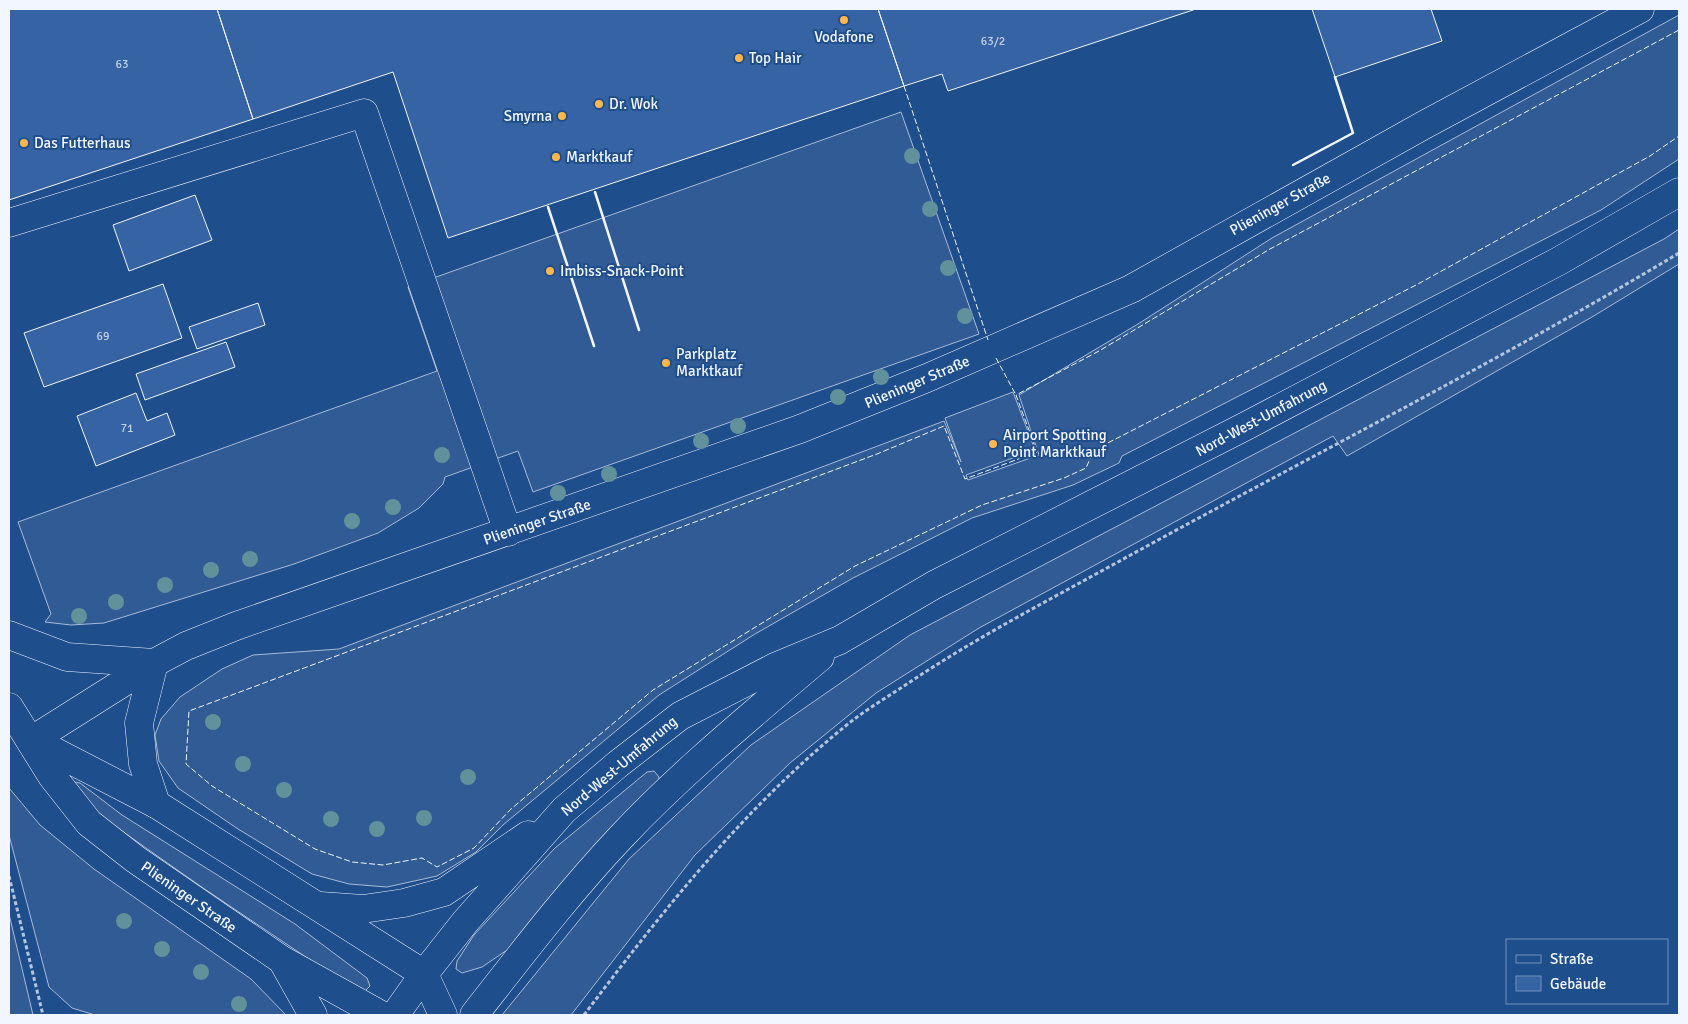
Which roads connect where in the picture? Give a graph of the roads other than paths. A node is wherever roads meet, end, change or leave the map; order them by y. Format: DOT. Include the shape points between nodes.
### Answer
graph roads {
  1 [pos="1640,9"];
  2 [pos="1679,192"];
  3 [pos="9,223"];
  4 [pos="508,532"];
  5 [pos="9,635"];
  6 [pos="840,640"];
  7 [pos="154,663"];
  8 [pos="9,708"];
  9 [pos="32,740"];
  10 [pos="156,804"];
  11 [pos="564,810"];
  12 [pos="315,905"];
  13 [pos="282,960"];
  14 [pos="424,974"];
  15 [pos="313,1015"];
  16 [pos="381,1015"];
  17 [pos="396,1015"];
  18 [pos="443,1015"];
  19 [pos="474,1015"];
  1 -- 4 [label="main road, Plieninger Straße" via="1131,289 865,404"];
  2 -- 6 [label="main road, Nord-West-Umfahrung" via="1559,260 1244,427 943,581"];
  3 -- 4 [label="main road" via="364,114"];
  4 -- 7 [label="main road, Plieninger Straße" via="236,626"];
  5 -- 7 [label="main road" via="67,657"];
  6 -- 11 [label="main road, Nord-West-Umfahrung" via="775,667 680,716"];
  6 -- 19 [label="main road, Nord-West-Umfahrung" via="696,762 620,838 540,931"];
  7 -- 9 [label="main road, Plieninger Straße"];
  7 -- 10 [label="main road" via="139,722 144,764"];
  8 -- 9 [label="main road, Plieninger Straße"];
  9 -- 10 [label="main road, Plieninger Straße"];
  9 -- 13 [label="main road, Plieninger Straße" via="52,776 88,823"];
  10 -- 12 [label="main road, Plieninger Straße"];
  11 -- 12 [label="main road" via="444,892 404,903 362,909"];
  11 -- 14 [label="main road, Nord-West-Umfahrung" via="465,922"];
  12 -- 14 [label="main road, Plieninger Straße"];
  13 -- 15 [label="main road"];
  13 -- 16 [label="main road, Plieninger Straße"];
  14 -- 17 [label="main road, Nord-West-Umfahrung"];
  14 -- 18 [label="main road"];
}
